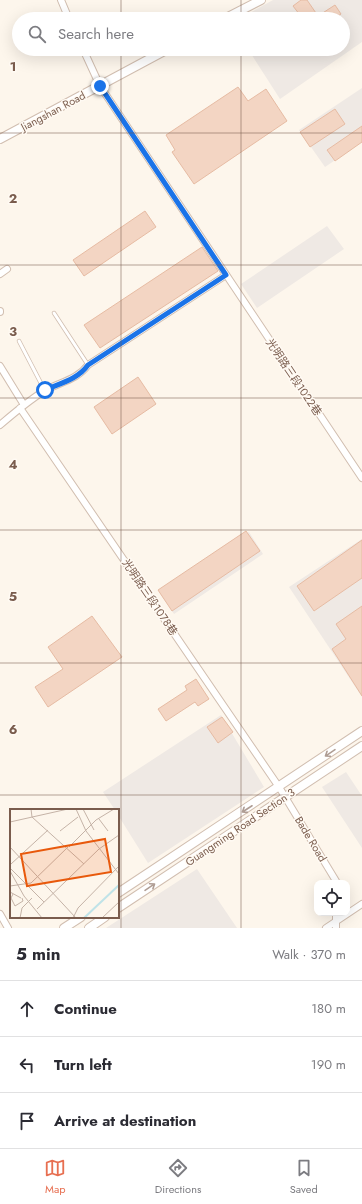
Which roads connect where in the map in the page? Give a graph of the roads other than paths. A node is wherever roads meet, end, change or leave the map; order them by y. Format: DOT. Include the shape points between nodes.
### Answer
graph roads {
  1 [pos="61,0"];
  2 [pos="261,0"];
  3 [pos="66,12"];
  4 [pos="238,12"];
  5 [pos="86,56"];
  6 [pos="155,56"];
  7 [pos="100,86"];
  8 [pos="0,139"];
  9 [pos="7,269"];
  10 [pos="0,274"];
  11 [pos="226,275"];
  12 [pos="54,313"];
  13 [pos="19,341"];
  14 [pos="88,365"];
  15 [pos="0,366"];
  16 [pos="45,390"];
  17 [pos="22,406"];
  18 [pos="0,425"];
  19 [pos="362,478"];
  20 [pos="362,731"];
  21 [pos="362,746"];
  22 [pos="279,787"];
  23 [pos="285,796"];
  24 [pos="335,880"];
  25 [pos="119,892"];
  26 [pos="362,904"];
  27 [pos="119,907"];
  28 [pos="0,914"];
  29 [pos="79,918"];
  30 [pos="104,918"];
  31 [pos="336,925"];
  32 [pos="8,928"];
  33 [pos="64,928"];
  34 [pos="89,928"];
  35 [pos="326,928"];
  1 -- 3 [label="street"];
  2 -- 4 [label="street"];
  5 -- 7 [label="street, 光明路三段1022巷"];
  6 -- 7 [label="street, Jiangshan Road"];
  7 -- 8 [label="street, Jiangshan Road"];
  7 -- 11 [label="street, 光明路三段1022巷"];
  9 -- 10 [label="street"];
  11 -- 14 [label="street"];
  11 -- 19 [label="street, 光明路三段1022巷"];
  12 -- 14 [label="lane"];
  13 -- 16 [label="lane"];
  14 -- 16 [label="street" via="75,378"];
  15 -- 17 [label="street, 光明路三段1078巷"];
  16 -- 17 [label="street"];
  17 -- 18 [label="street"];
  17 -- 22 [label="street, 光明路三段1078巷"];
  20 -- 22 [label="street, Guangming Road Section 3, one-way"];
  21 -- 23 [label="street, Guangming Road Section 3"];
  22 -- 23 [label="street, 光明路三段1078巷"];
  22 -- 25 [label="street, Guangming Road Section 3, one-way"];
  23 -- 24 [label="street, Bade Road"];
  27 -- 23 [label="street, Guangming Road Section 3, one-way"];
  26 -- 31 [label="street"];
  28 -- 32 [label="street"];
  29 -- 33 [label="street"];
  30 -- 34 [label="street"];
  31 -- 35 [label="street"];
}
